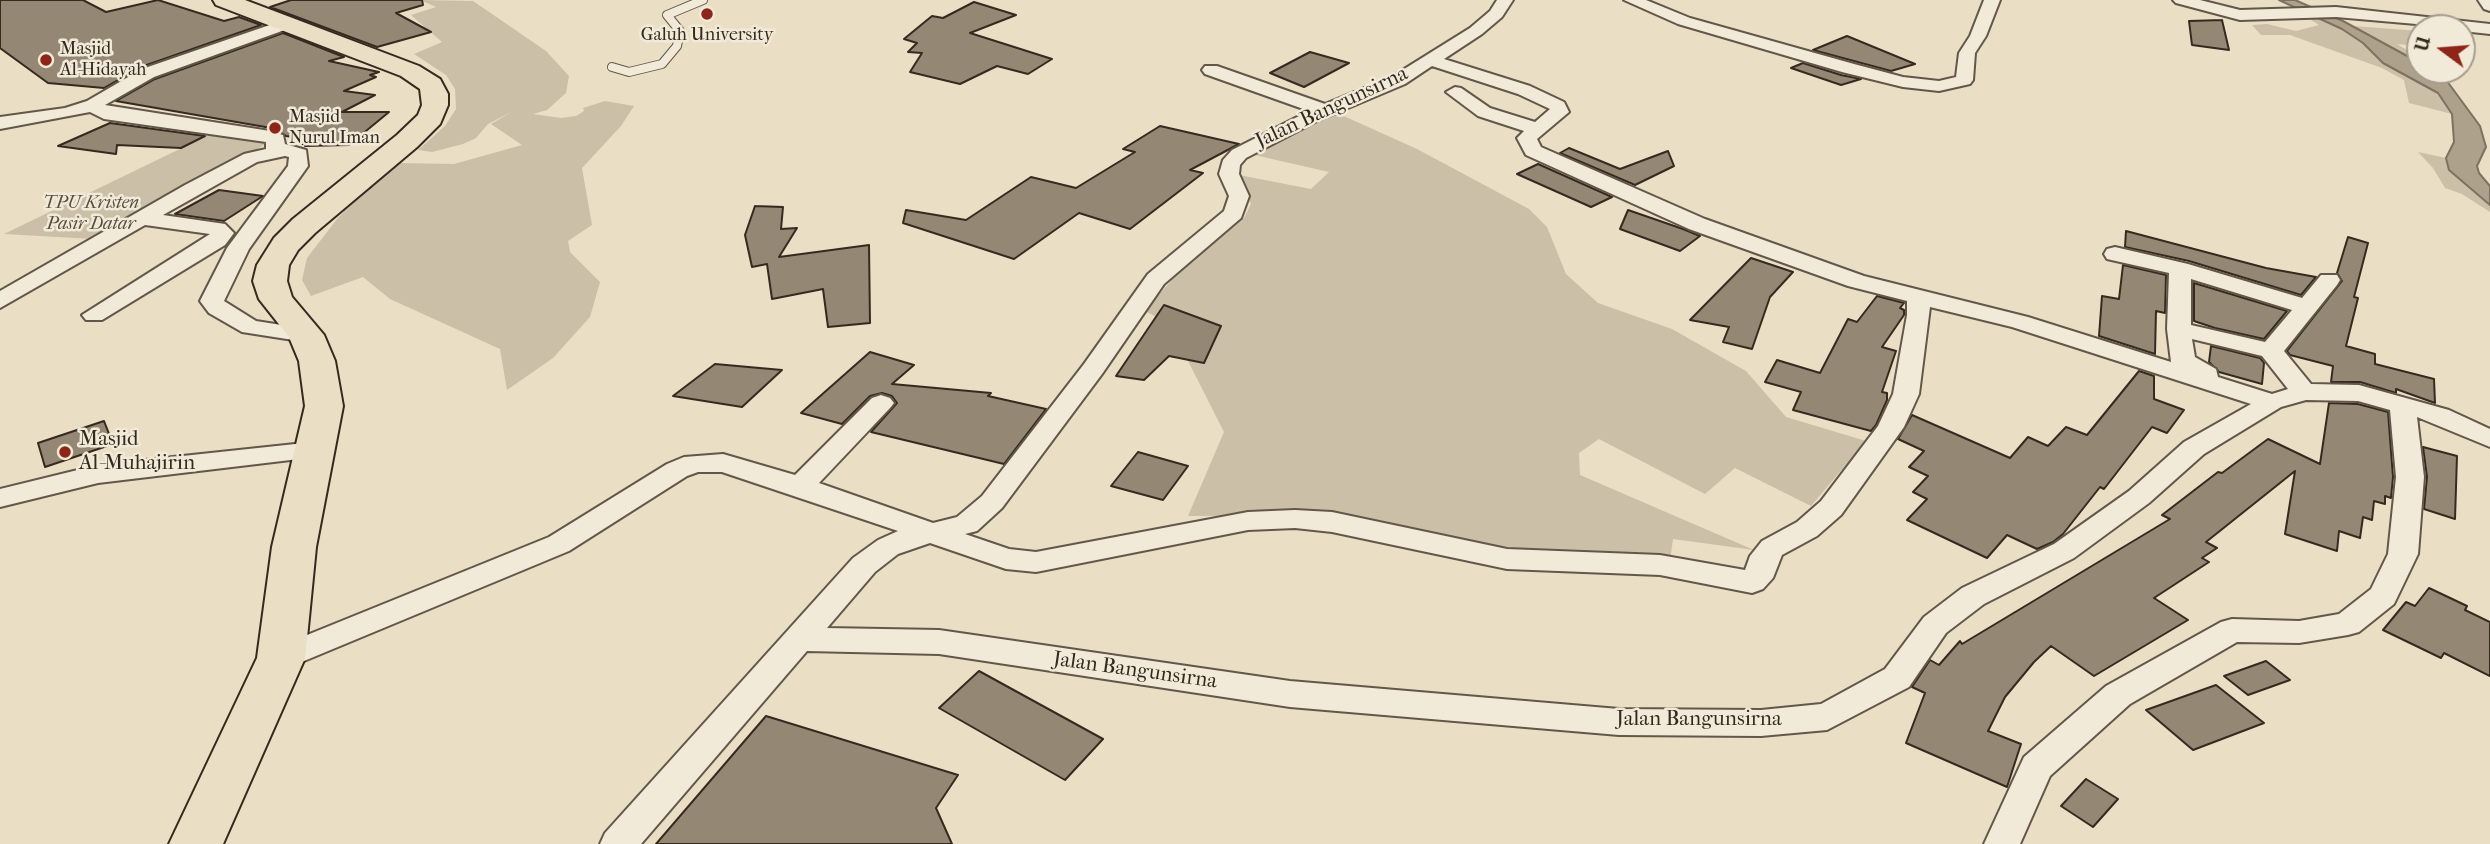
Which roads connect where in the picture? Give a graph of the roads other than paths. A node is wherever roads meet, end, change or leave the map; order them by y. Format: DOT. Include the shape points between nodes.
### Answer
graph roads {
  1 [pos="224,0"];
  2 [pos="703,0"];
  3 [pos="1505,0"];
  4 [pos="1632,0"];
  5 [pos="1992,0"];
  6 [pos="2181,0"];
  7 [pos="2486,0"];
  8 [pos="2490,6"];
  9 [pos="287,24"];
  10 [pos="2490,29"];
  11 [pos="1430,60"];
  12 [pos="612,67"];
  13 [pos="1211,70"];
  14 [pos="1455,92"];
  15 [pos="93,105"];
  16 [pos="1327,111"];
  17 [pos="0,123"];
  18 [pos="1538,129"];
  19 [pos="275,151"];
  20 [pos="141,218"];
  21 [pos="2115,254"];
  22 [pos="2180,269"];
  23 [pos="2329,280"];
  24 [pos="1918,297"];
  25 [pos="0,301"];
  26 [pos="2308,307"];
  27 [pos="94,316"];
  28 [pos="2179,329"];
  29 [pos="306,335"];
  30 [pos="2271,351"];
  31 [pos="2286,398"];
  32 [pos="881,403"];
  33 [pos="2402,403"];
  34 [pos="2490,439"];
  35 [pos="314,450"];
  36 [pos="800,486"];
  37 [pos="0,498"];
  38 [pos="936,533"];
  39 [pos="797,639"];
  40 [pos="281,658"];
  41 [pos="196,844"];
  42 [pos="618,844"];
  43 [pos="2002,844"];
  1 -- 9 [label="highway"];
  2 -- 12 [label="lane" via="667,15 680,31 675,49 662,64 629,72"];
  3 -- 11 [label="street, Jalan Bangunsirna" via="1476,31"];
  4 -- 5 [label="street" via="1684,21 1848,68 1939,86 1964,80 1967,53"];
  6 -- 10 [label="street" via="2240,15 2324,12"];
  7 -- 8 [label="street"];
  9 -- 15 [label="street" via="148,73"];
  9 -- 29 [label="highway" via="410,71 435,94 430,118 304,226 273,265 270,281 276,299"];
  11 -- 16 [label="street, Jalan Bangunsirna" via="1380,90"];
  11 -- 18 [label="street" via="1524,90 1560,107 1560,112"];
  13 -- 16 [label="street"];
  14 -- 18 [label="street" via="1484,112"];
  15 -- 17 [label="street"];
  15 -- 19 [label="street" via="104,113 270,137 276,139"];
  16 -- 38 [label="street, Jalan Bangunsirna" via="1239,154 1230,164 1229,174 1239,197 1234,214 1156,279 1093,369 980,514 967,524"];
  18 -- 24 [label="street" via="1527,138 1529,147 1564,167 1785,257"];
  19 -- 20 [label="street" via="251,158"];
  19 -- 29 [label="street" via="299,154 298,166 238,248 212,302 250,327"];
  20 -- 25 [label="street"];
  20 -- 27 [label="street" via="223,233"];
  21 -- 22 [label="street"];
  22 -- 26 [label="street"];
  22 -- 28 [label="street"];
  23 -- 26 [label="street"];
  24 -- 31 [label="street"];
  24 -- 38 [label="street" via="1906,394 1891,427 1831,508 1807,529 1772,548 1752,582 1660,565 1507,559 1332,522 1295,519 1248,521 1036,562 986,553"];
  26 -- 30 [label="street"];
  28 -- 30 [label="street"];
  28 -- 31 [label="street" via="2183,361 2192,368"];
  29 -- 35 [label="highway" via="317,360 324,406"];
  30 -- 31 [label="street"];
  31 -- 33 [label="street" via="2359,393"];
  31 -- 39 [label="street, Jalan Bangunsirna" via="2194,448 2139,497 2064,551 1973,596 1934,625 1897,678 1827,717 1761,723 1619,722 1290,694 939,642"];
  32 -- 36 [label="street"];
  33 -- 34 [label="street"];
  33 -- 43 [label="street" via="2410,477 2403,554 2383,596 2348,624 2299,632 2232,630 2118,695 2036,767"];
  35 -- 37 [label="street" via="98,474"];
  35 -- 40 [label="highway" via="294,547"];
  36 -- 38 [label="street"];
  36 -- 40 [label="street" via="723,463 694,463 559,544"];
  38 -- 39 [label="street, Jalan Bangunsirna" via="905,539 872,559"];
  39 -- 42 [label="street, Jalan Bangunsirna"];
  40 -- 41 [label="highway"];
}
